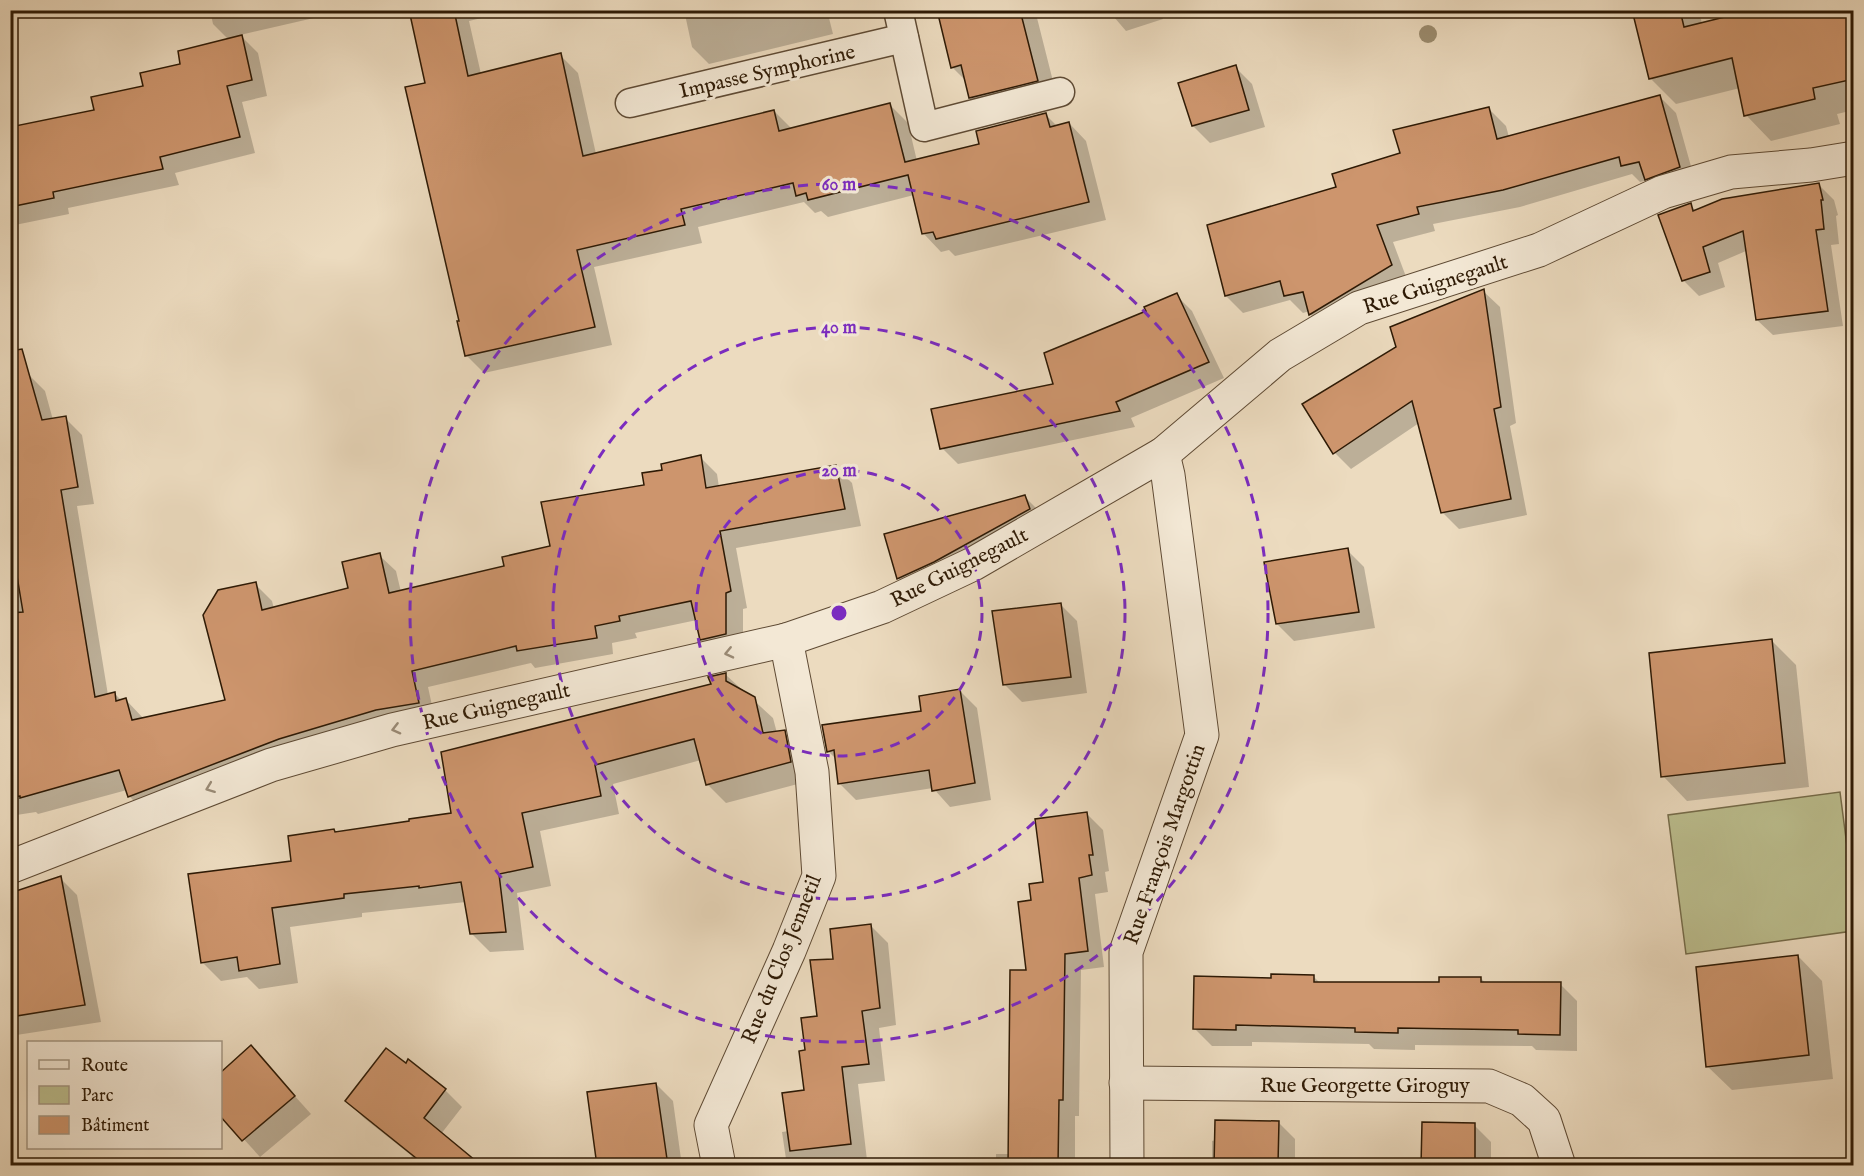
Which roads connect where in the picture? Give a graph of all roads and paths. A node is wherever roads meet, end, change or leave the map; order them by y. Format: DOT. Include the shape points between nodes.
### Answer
graph roads {
  1 [pos="898,10"];
  2 [pos="904,38"];
  3 [pos="1059,92"];
  4 [pos="630,104"];
  5 [pos="1854,158"];
  6 [pos="1163,454"];
  7 [pos="786,640"];
  8 [pos="10,867"];
  9 [pos="1126,1083"];
  10 [pos="718,1166"];
  11 [pos="1127,1166"];
  12 [pos="1559,1166"];
  1 -- 2 [label="lane"];
  2 -- 3 [label="lane" via="924,127"];
  2 -- 4 [label="lane, Impasse Symphorine"];
  5 -- 6 [label="street, Rue Guignegault" via="1719,175 1663,192 1539,250 1359,308 1280,355"];
  6 -- 7 [label="street, Rue Guignegault" via="973,564 882,607"];
  6 -- 9 [label="street, Rue François Margottin" via="1202,735 1126,952"];
  7 -- 8 [label="street, Rue Guignegault, one-way" via="392,730 282,762"];
  7 -- 10 [label="street, Rue du Clos Jennetil" via="812,772 819,876 711,1125"];
  9 -- 11 [label="street, Rue François Margottin"];
  9 -- 12 [label="street, Rue Georgette Giroguy" via="1490,1086 1522,1100 1544,1120"];
}
